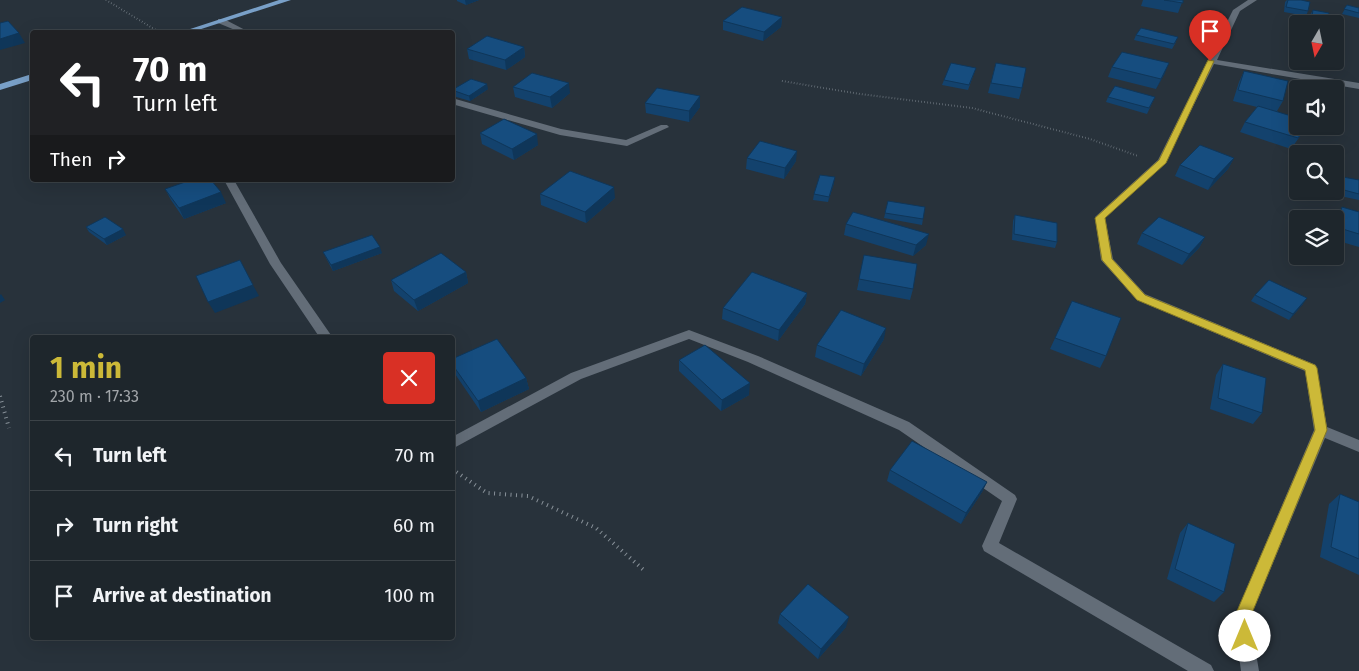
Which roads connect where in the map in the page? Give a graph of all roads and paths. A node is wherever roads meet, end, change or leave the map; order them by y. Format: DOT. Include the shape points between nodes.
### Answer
graph roads {
  1 [pos="106,0"];
  2 [pos="287,0"];
  3 [pos="1253,0"];
  4 [pos="221,21"];
  5 [pos="157,30"];
  6 [pos="192,30"];
  7 [pos="240,30"];
  8 [pos="1210,61"];
  9 [pos="30,78"];
  10 [pos="782,81"];
  11 [pos="1359,86"];
  12 [pos="0,87"];
  13 [pos="455,102"];
  14 [pos="664,127"];
  15 [pos="1160,164"];
  16 [pos="230,182"];
  17 [pos="325,335"];
  18 [pos="0,396"];
  19 [pos="9,428"];
  20 [pos="1321,430"];
  21 [pos="455,442"];
  22 [pos="1359,446"];
  23 [pos="455,471"];
  24 [pos="646,572"];
  25 [pos="1204,671"];
  26 [pos="1250,671"];
  1 -- 5 [label="path"];
  2 -- 4 [label="main road"];
  3 -- 8 [label="street" via="1236,10"];
  4 -- 6 [label="main road"];
  4 -- 7 [label="street"];
  8 -- 11 [label="street"];
  8 -- 15 [label="street"];
  9 -- 12 [label="main road"];
  10 -- 15 [label="path" via="972,108 1090,139"];
  13 -- 14 [label="street" via="560,132 627,143"];
  15 -- 20 [label="street" via="1100,218 1107,260 1141,297 1311,368"];
  16 -- 17 [label="street" via="276,264"];
  18 -- 19 [label="path"];
  20 -- 22 [label="street"];
  20 -- 26 [label="street" via="1242,618"];
  21 -- 25 [label="street" via="576,376 689,334 904,426 1010,499 990,546"];
  23 -- 24 [label="path" via="487,493 528,496 596,528"];
}
